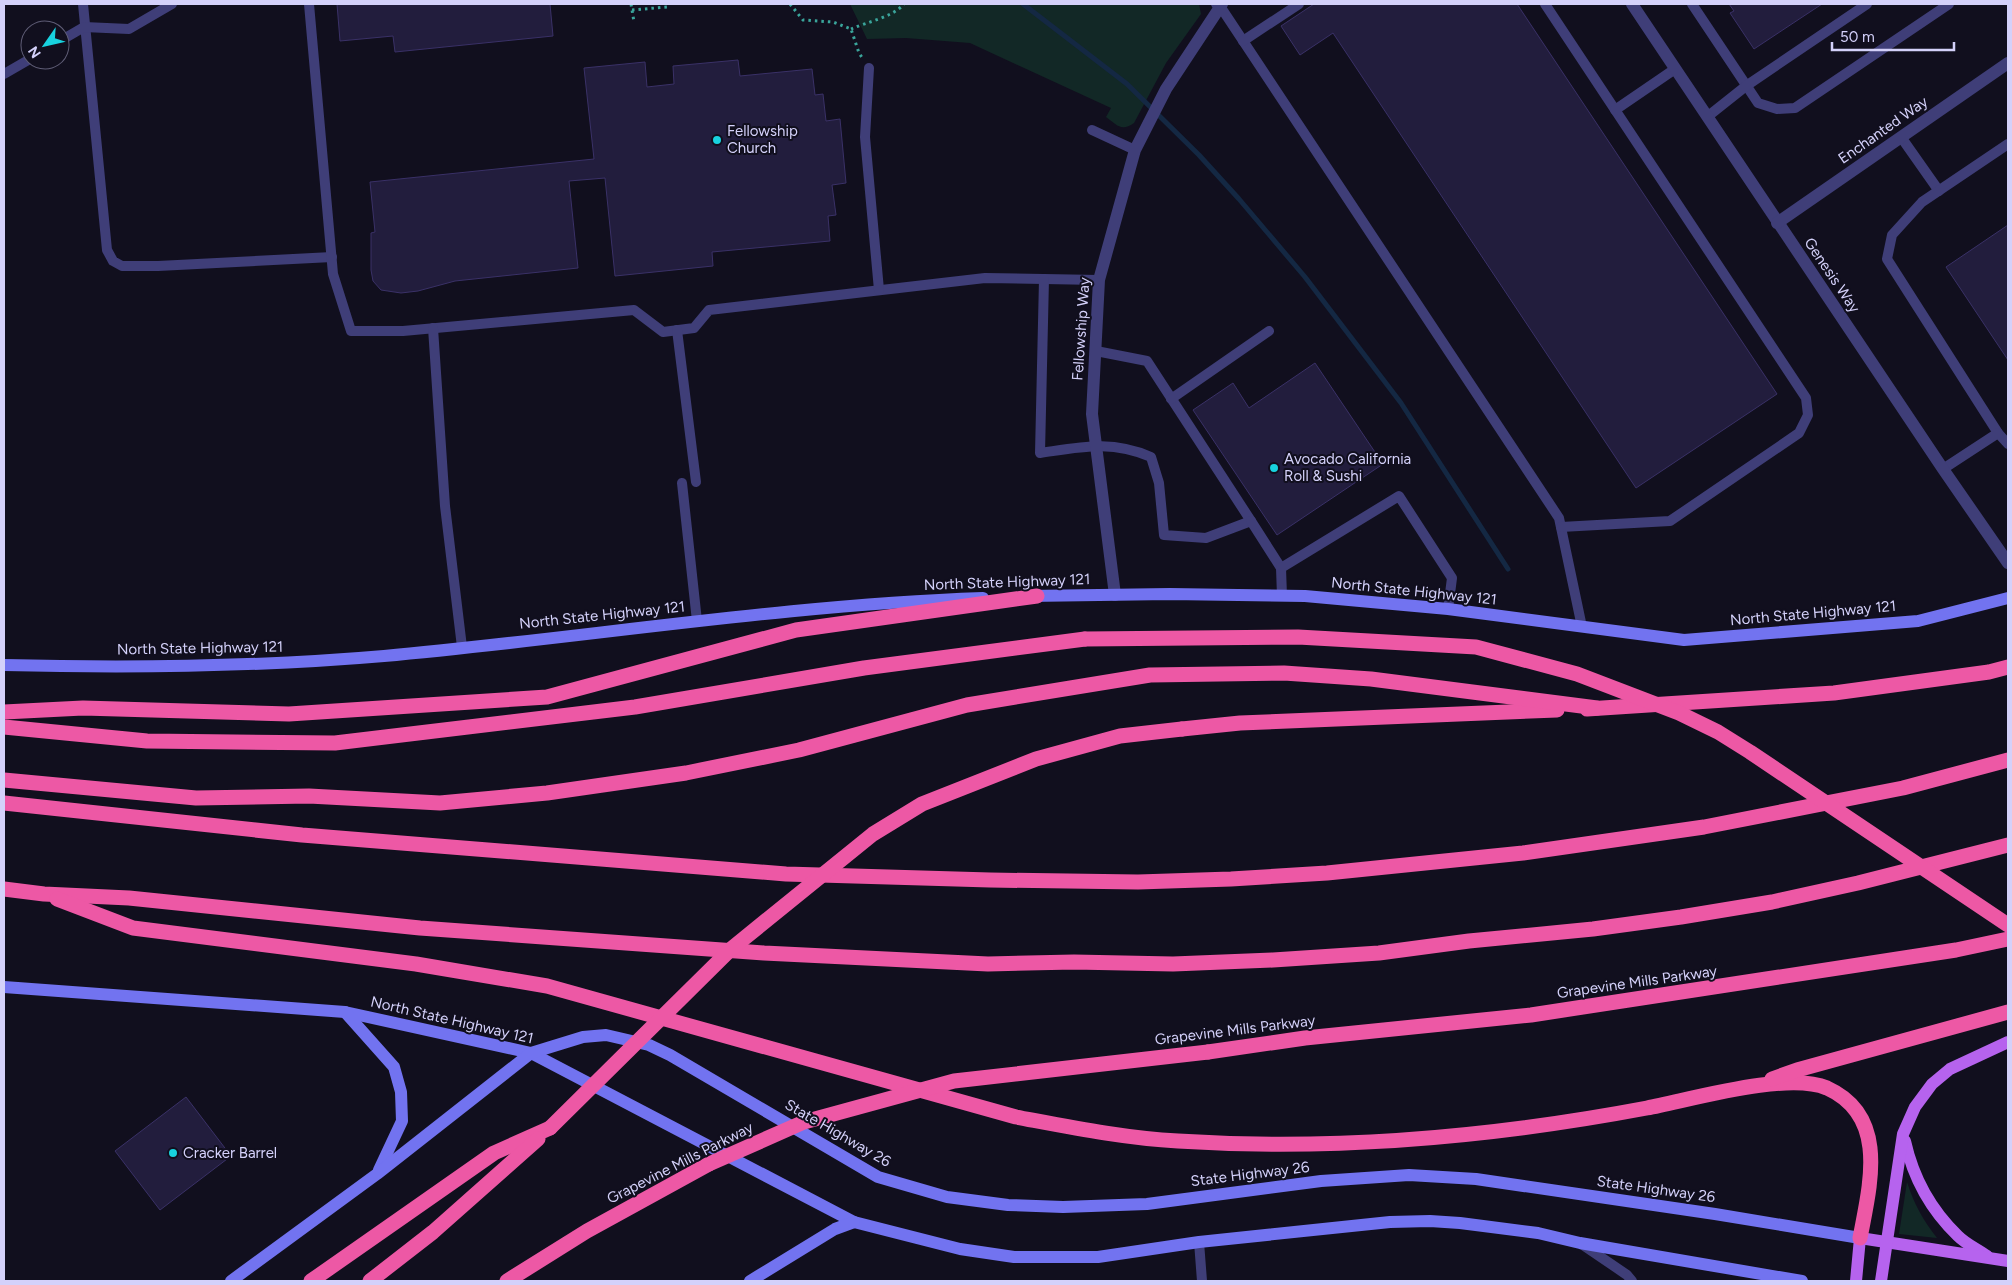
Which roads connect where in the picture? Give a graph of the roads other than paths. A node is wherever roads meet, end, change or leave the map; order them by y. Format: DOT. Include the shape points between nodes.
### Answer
graph roads {
  1 [pos="83,4"];
  2 [pos="172,4"];
  3 [pos="309,4"];
  4 [pos="1299,4"];
  5 [pos="1545,4"];
  6 [pos="1632,4"];
  7 [pos="1692,4"];
  8 [pos="1867,4"];
  9 [pos="1949,4"];
  10 [pos="1219,5"];
  11 [pos="84,27"];
  12 [pos="70,36"];
  13 [pos="1243,41"];
  14 [pos="2008,63"];
  15 [pos="20,65"];
  16 [pos="869,68"];
  17 [pos="1675,69"];
  18 [pos="4,74"];
  19 [pos="1746,86"];
  20 [pos="1615,110"];
  21 [pos="1707,117"];
  22 [pos="1092,130"];
  23 [pos="1901,137"];
  24 [pos="2008,144"];
  25 [pos="1135,150"];
  26 [pos="1939,191"];
  27 [pos="1777,223"];
  28 [pos="332,257"];
  29 [pos="1044,279"];
  30 [pos="1099,280"];
  31 [pos="879,290"];
  32 [pos="433,328"];
  33 [pos="677,330"];
  34 [pos="1269,331"];
  35 [pos="1096,351"];
  36 [pos="1171,399"];
  37 [pos="1998,433"];
  38 [pos="2008,444"];
  39 [pos="1096,445"];
  40 [pos="1943,469"];
  41 [pos="696,482"];
  42 [pos="682,483"];
  43 [pos="1251,521"];
  44 [pos="1561,526"];
  45 [pos="2008,563"];
  46 [pos="1281,568"];
  47 [pos="1115,595"];
  48 [pos="1036,596"];
  49 [pos="1282,596"];
  50 [pos="2008,598"];
  51 [pos="1448,609"];
  52 [pos="696,621"];
  53 [pos="1582,627"];
  54 [pos="462,647"];
  55 [pos="4,664"];
  56 [pos="2008,667"];
  57 [pos="1597,708"];
  58 [pos="4,712"];
  59 [pos="4,726"];
  60 [pos="2008,760"];
  61 [pos="4,780"];
  62 [pos="4,803"];
  63 [pos="2008,844"];
  64 [pos="4,889"];
  65 [pos="44,894"];
  66 [pos="2008,925"];
  67 [pos="2008,939"];
  68 [pos="4,987"];
  69 [pos="346,1012"];
  70 [pos="2008,1012"];
  71 [pos="2008,1042"];
  72 [pos="531,1053"];
  73 [pos="1753,1086"];
  74 [pos="550,1128"];
  75 [pos="1903,1134"];
  76 [pos="377,1174"];
  77 [pos="854,1222"];
  78 [pos="1860,1238"];
  79 [pos="1886,1241"];
  80 [pos="1199,1242"];
  81 [pos="1580,1243"];
  82 [pos="1991,1259"];
  83 [pos="2008,1262"];
  84 [pos="231,1281"];
  85 [pos="311,1281"];
  86 [pos="370,1281"];
  87 [pos="507,1281"];
  88 [pos="750,1281"];
  89 [pos="1202,1281"];
  90 [pos="1632,1281"];
  91 [pos="1802,1281"];
  92 [pos="1856,1281"];
  93 [pos="1881,1281"];
  1 -- 11 [label="lane"];
  2 -- 11 [label="lane" via="129,29"];
  3 -- 28 [label="lane"];
  4 -- 13 [label="lane"];
  5 -- 20 [label="lane"];
  6 -- 17 [label="street, Genesis Way"];
  7 -- 19 [label="lane"];
  8 -- 19 [label="lane"];
  9 -- 19 [label="lane" via="1795,108 1777,109 1758,103"];
  10 -- 13 [label="lane"];
  10 -- 25 [label="street, Fellowship Way" via="1166,89"];
  11 -- 12 [label="lane"];
  11 -- 28 [label="lane" via="107,250 113,261 122,266 158,266"];
  13 -- 44 [label="lane" via="1554,510"];
  14 -- 23 [label="street, Enchanted Way"];
  15 -- 18 [label="lane"];
  16 -- 31 [label="lane" via="865,137"];
  17 -- 20 [label="lane"];
  17 -- 21 [label="street, Genesis Way"];
  19 -- 21 [label="lane"];
  20 -- 44 [label="lane" via="1806,398 1808,415 1799,434 1670,521"];
  21 -- 27 [label="street, Genesis Way"];
  22 -- 25 [label="lane"];
  23 -- 26 [label="lane"];
  23 -- 27 [label="street, Enchanted Way"];
  24 -- 26 [label="lane"];
  25 -- 30 [label="street, Fellowship Way"];
  26 -- 37 [label="lane" via="1922,202 1892,235 1887,259"];
  27 -- 40 [label="street, Genesis Way"];
  28 -- 32 [label="lane" via="333,274 351,331"];
  29 -- 30 [label="lane"];
  29 -- 31 [label="lane" via="985,278"];
  29 -- 39 [label="lane" via="1040,454"];
  30 -- 35 [label="street, Fellowship Way"];
  31 -- 33 [label="lane" via="709,310 694,328"];
  32 -- 33 [label="lane" via="634,310 663,332"];
  32 -- 54 [label="lane" via="445,506"];
  33 -- 41 [label="lane"];
  34 -- 36 [label="lane"];
  35 -- 36 [label="lane" via="1147,361"];
  35 -- 39 [label="street, Fellowship Way" via="1092,414"];
  36 -- 43 [label="lane"];
  37 -- 38 [label="lane"];
  37 -- 40 [label="lane"];
  39 -- 43 [label="lane" via="1133,449 1151,457 1158,483 1164,535 1206,538"];
  39 -- 47 [label="street, Fellowship Way"];
  40 -- 45 [label="street, Genesis Way"];
  42 -- 52 [label="lane"];
  43 -- 46 [label="lane"];
  44 -- 53 [label="lane"];
  46 -- 49 [label="lane"];
  46 -- 51 [label="lane" via="1399,496 1452,578"];
  47 -- 48 [label="main road, North State Highway 121"];
  47 -- 49 [label="main road, North State Highway 121"];
  48 -- 52 [label="main road, North State Highway 121" via="930,600"];
  48 -- 58 [label="highway" via="796,630 547,696 289,714 83,708"];
  49 -- 51 [label="main road, North State Highway 121"];
  50 -- 53 [label="main road, North State Highway 121" via="1918,621 1684,640"];
  51 -- 53 [label="main road, North State Highway 121"];
  52 -- 54 [label="main road, North State Highway 121"];
  54 -- 55 [label="main road, North State Highway 121" via="208,666"];
  56 -- 57 [label="highway" via="1834,693"];
  57 -- 61 [label="highway" via="1371,679 1284,673 1150,675 968,705 799,750 686,773 547,793 440,803 309,796 196,798"];
  57 -- 74 [label="highway, bridge" via="1240,723 1120,736 1036,760 922,804 873,834 731,949"];
  59 -- 66 [label="highway, bridge" via="147,741 335,743 635,707 864,668 1085,639 1298,637 1476,647 1576,674 1718,732"];
  60 -- 62 [label="highway" via="1903,788 1714,825 1533,852 1327,873 1138,882 786,874 302,835"];
  63 -- 65 [label="highway" via="1858,883 1681,917 1379,953 1173,964 988,964 773,954 420,928 129,898"];
  64 -- 65 [label="highway"];
  65 -- 73 [label="highway" via="133,928 416,964 547,986 1016,1117 1105,1133 1176,1141 1313,1144 1398,1140 1545,1125"];
  67 -- 87 [label="highway, Grapevine Mills Parkway, bridge" via="1956,950 1540,1014 1305,1038 954,1081 804,1122 709,1164 587,1231"];
  68 -- 69 [label="main road, North State Highway 121"];
  69 -- 72 [label="main road, North State Highway 121"];
  69 -- 76 [label="main road" via="394,1067 401,1092 402,1121"];
  70 -- 73 [label="highway" via="1796,1070"];
  71 -- 75 [label="main road" via="1950,1069 1932,1084 1915,1108"];
  72 -- 76 [label="main road"];
  72 -- 77 [label="main road, North State Highway 121"];
  72 -- 78 [label="main road, State Highway 26" via="583,1037 606,1035 650,1045 878,1177 947,1197 1026,1206 1147,1204 1320,1181 1409,1175 1476,1179"];
  73 -- 78 [label="highway" via="1813,1084 1839,1095 1861,1118 1868,1132 1872,1159"];
  74 -- 85 [label="highway" via="494,1153"];
  74 -- 86 [label="highway" via="433,1232"];
  75 -- 79 [label="main road"];
  75 -- 82 [label="main road" via="1910,1164 1931,1203 1959,1237"];
  76 -- 84 [label="main road"];
  77 -- 80 [label="main road" via="960,1249 1014,1257 1098,1257"];
  77 -- 88 [label="main road" via="835,1229"];
  78 -- 79 [label="main road, State Highway 26"];
  78 -- 92 [label="main road"];
  79 -- 82 [label="main road, State Highway 26"];
  79 -- 93 [label="main road"];
  80 -- 81 [label="main road" via="1390,1222 1430,1221 1538,1233"];
  80 -- 89 [label="lane"];
  81 -- 90 [label="lane"];
  81 -- 91 [label="main road"];
  82 -- 83 [label="main road, State Highway 26"];
}
